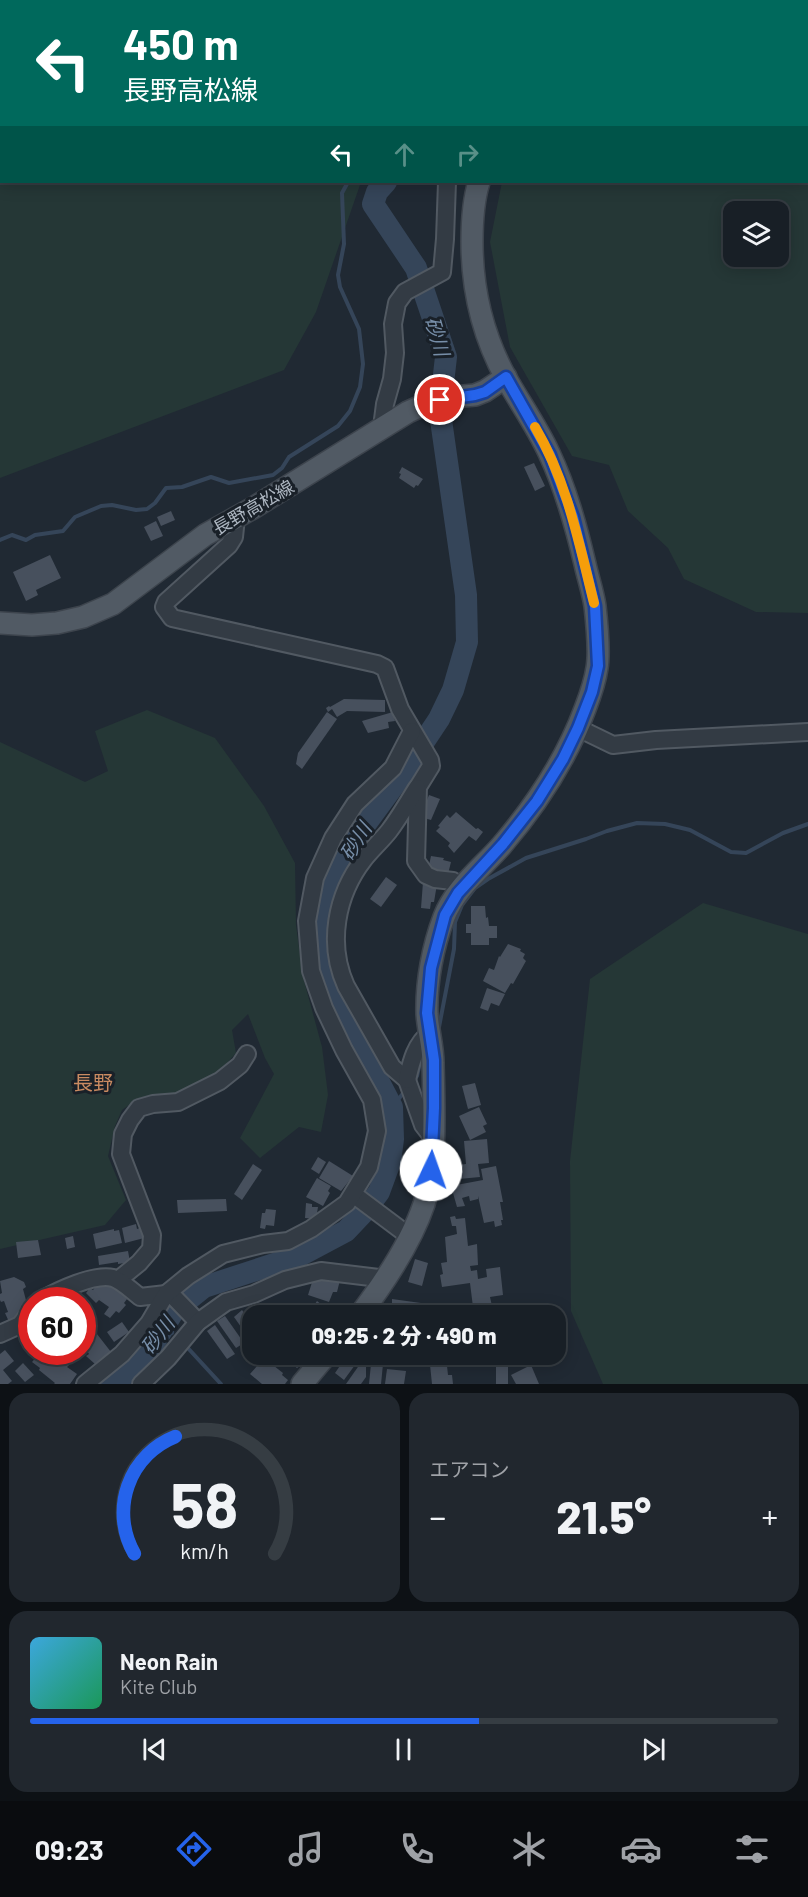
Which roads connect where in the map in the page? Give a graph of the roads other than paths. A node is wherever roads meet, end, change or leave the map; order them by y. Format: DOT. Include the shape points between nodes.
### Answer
graph roads {
  1 [pos="447,183"];
  2 [pos="479,183"];
  3 [pos="506,377"];
  4 [pos="382,427"];
  5 [pos="236,518"];
  6 [pos="0,623"];
  7 [pos="578,728"];
  8 [pos="412,731"];
  9 [pos="808,732"];
  10 [pos="418,787"];
  11 [pos="463,887"];
  12 [pos="430,1033"];
  13 [pos="247,1054"];
  14 [pos="407,1080"];
  15 [pos="433,1138"];
  16 [pos="353,1194"];
  17 [pos="409,1236"];
  18 [pos="387,1279"];
  19 [pos="118,1281"];
  20 [pos="72,1287"];
  21 [pos="168,1293"];
  22 [pos="368,1305"];
  23 [pos="198,1322"];
  24 [pos="18,1326"];
  25 [pos="0,1334"];
  26 [pos="318,1365"];
  27 [pos="85,1384"];
  28 [pos="141,1384"];
  29 [pos="302,1384"];
  1 -- 4 [label="street" via="442,272 405,292 394,313 395,352"];
  2 -- 3 [label="main road" via="472,220 474,280 483,326"];
  3 -- 4 [label="main road, 長野高松線" via="485,392 428,403"];
  3 -- 7 [label="main road" via="558,474 595,606 598,666"];
  4 -- 5 [label="main road, 長野高松線"];
  5 -- 6 [label="main road, 長野高松線" via="205,535 113,604 57,623"];
  5 -- 8 [label="street" via="229,545 166,602 167,614 377,664 389,675"];
  7 -- 9 [label="street" via="614,745"];
  7 -- 11 [label="main road" via="537,801"];
  8 -- 10 [label="street" via="431,766"];
  8 -- 16 [label="street" via="393,768 355,804 333,838 315,878 307,921 311,971 324,1008 372,1100 377,1131 369,1167"];
  10 -- 11 [label="street" via="416,861 426,875"];
  10 -- 14 [label="street" via="349,882 336,923 340,973 392,1066"];
  11 -- 12 [label="main road" via="445,915 431,968 427,1013"];
  12 -- 14 [label="street" via="414,1054"];
  12 -- 15 [label="main road" via="434,1060"];
  13 -- 19 [label="street" via="220,1081 178,1102 139,1108 130,1120 123,1134 121,1154 152,1235 151,1249"];
  14 -- 15 [label="street" via="423,1125"];
  15 -- 17 [label="main road" via="424,1204"];
  16 -- 17 [label="street"];
  16 -- 21 [label="street" via="347,1203 311,1229 288,1241 223,1254"];
  17 -- 18 [label="main road"];
  18 -- 22 [label="main road"];
  18 -- 23 [label="street" via="321,1271 226,1302"];
  19 -- 20 [label="street" via="101,1277"];
  19 -- 21 [label="street" via="140,1297"];
  21 -- 23 [label="street"];
  21 -- 27 [label="street" via="122,1354"];
  23 -- 28 [label="street"];
  24 -- 25 [label="street"];
  26 -- 29 [label="main road"];
}
